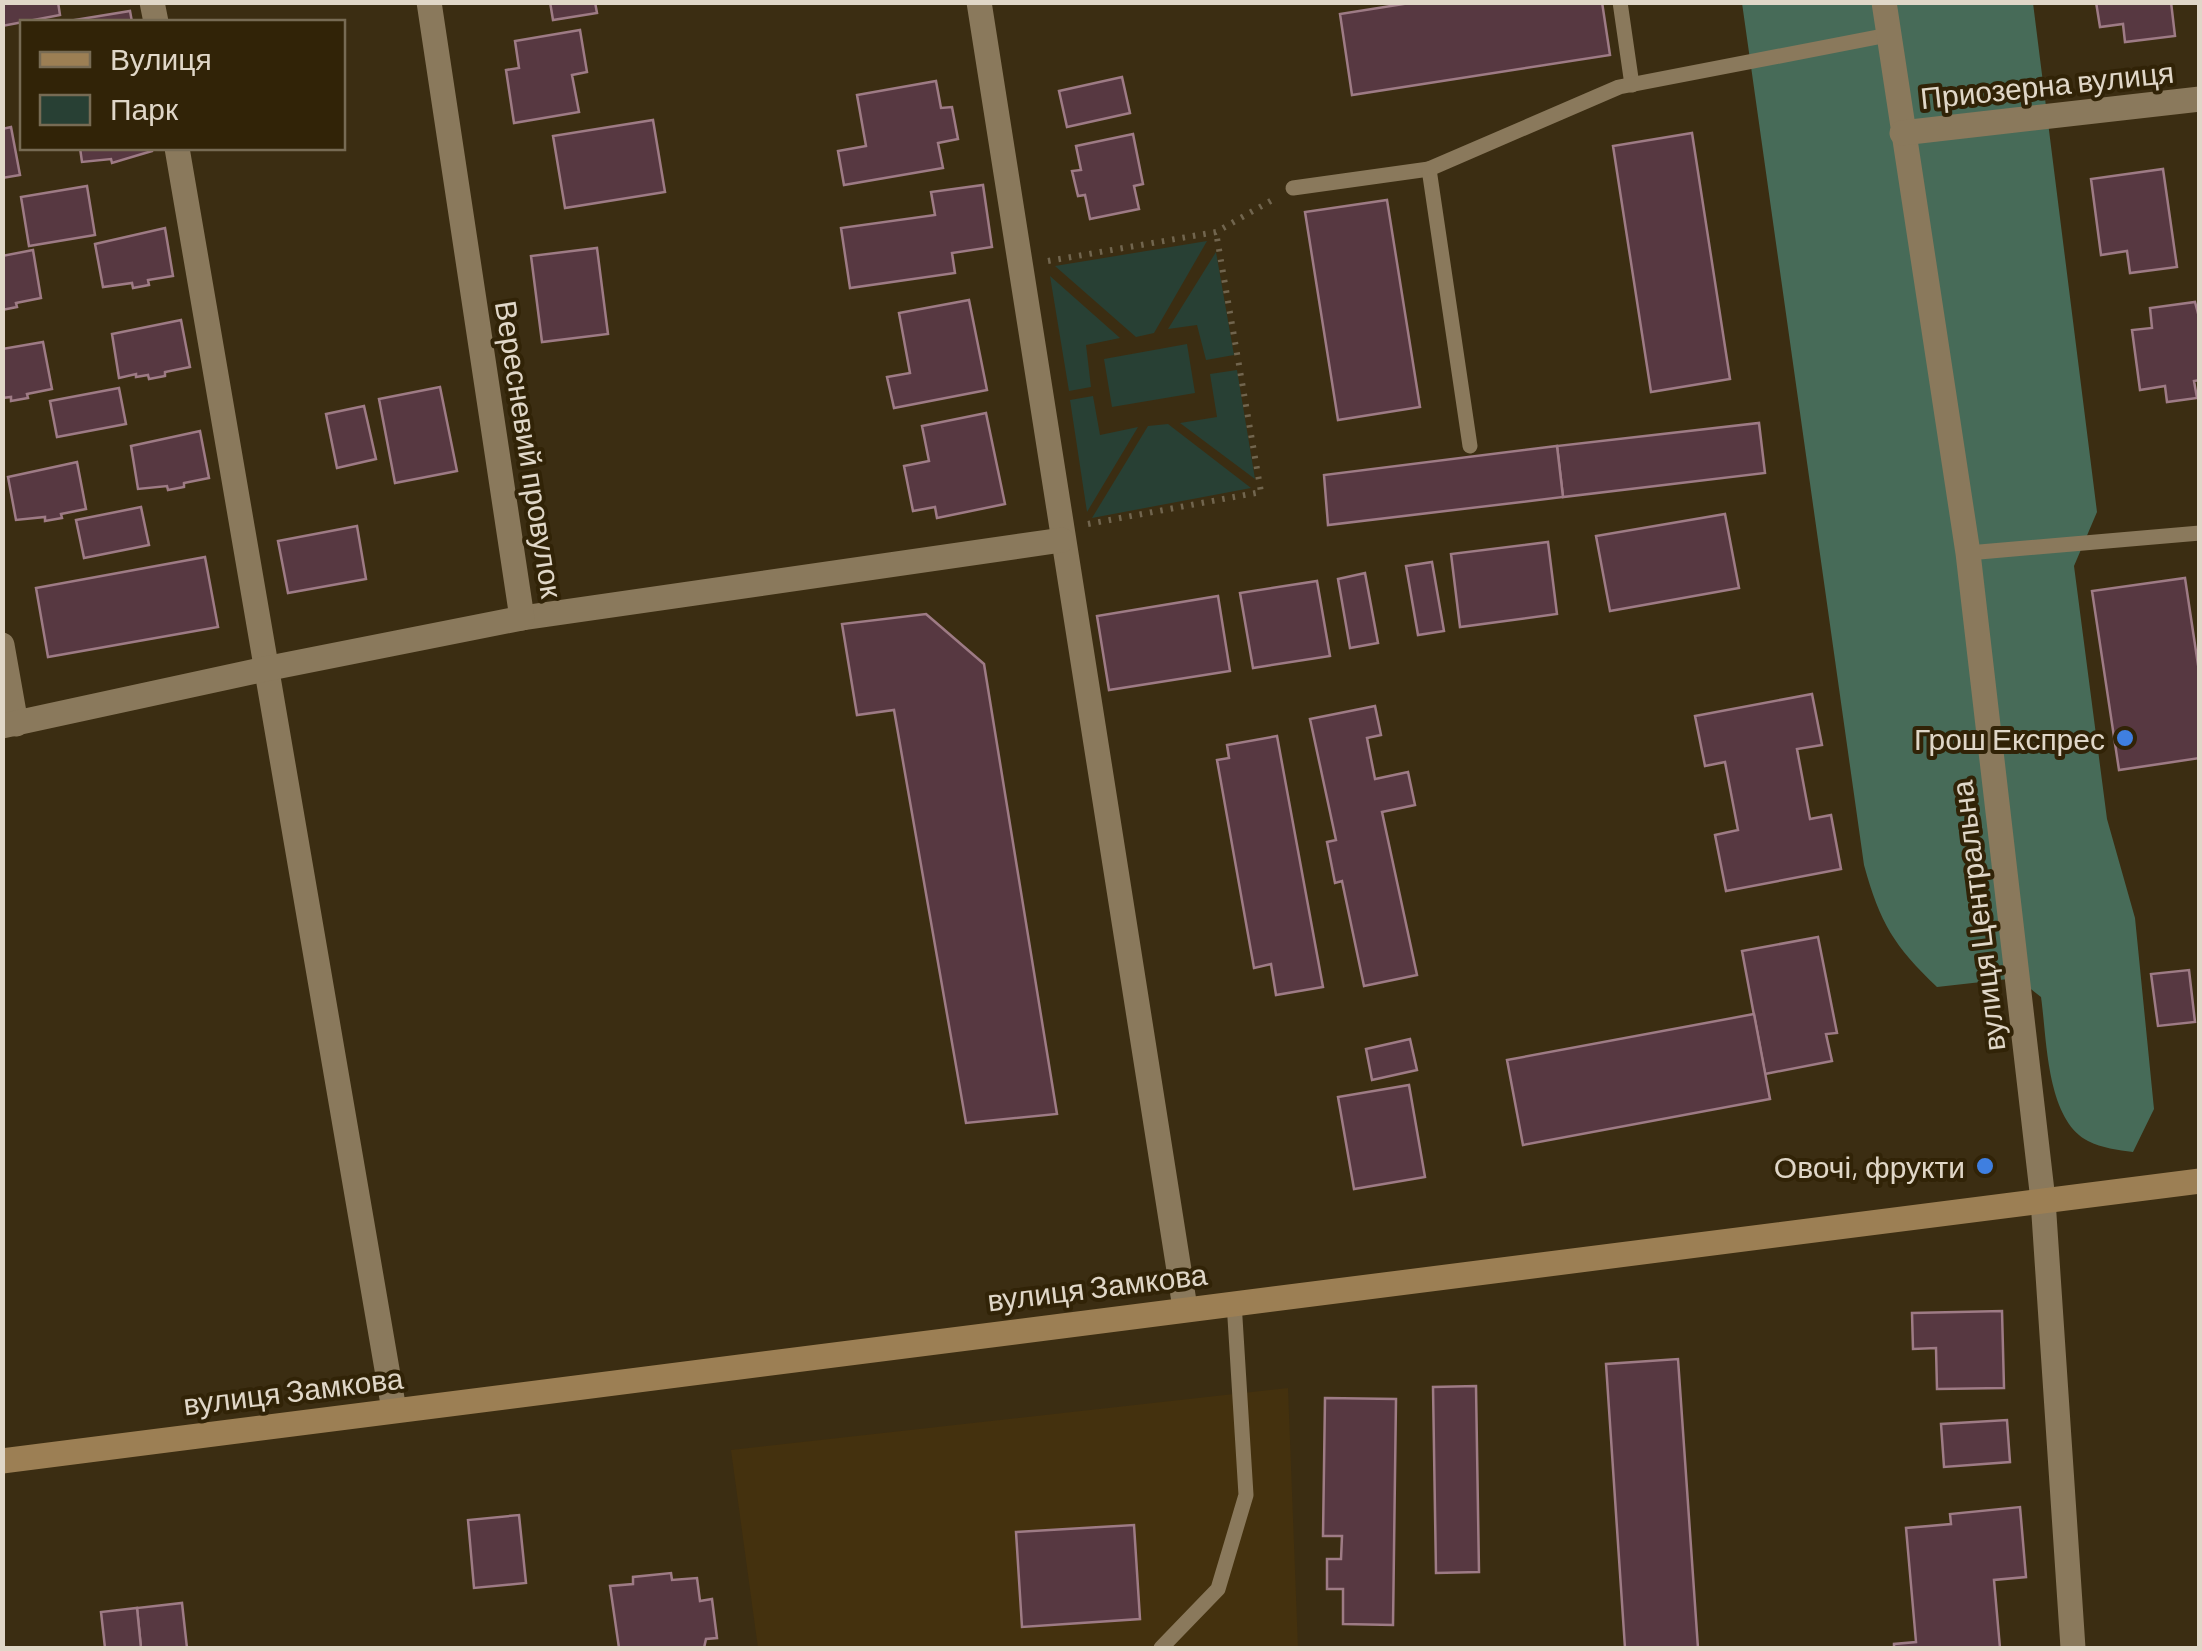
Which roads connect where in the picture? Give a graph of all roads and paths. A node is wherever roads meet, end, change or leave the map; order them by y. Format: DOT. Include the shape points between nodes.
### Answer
graph roads {
  1 [pos="429,2"];
  2 [pos="979,2"];
  3 [pos="1620,2"];
  4 [pos="1884,2"];
  5 [pos="1888,35"];
  6 [pos="1632,85"];
  7 [pos="2200,99"];
  8 [pos="1902,132"];
  9 [pos="177,150"];
  10 [pos="1429,169"];
  11 [pos="1293,188"];
  12 [pos="1216,232"];
  13 [pos="1020,266"];
  14 [pos="1470,446"];
  15 [pos="2200,533"];
  16 [pos="1061,535"];
  17 [pos="1968,553"];
  18 [pos="522,618"];
  19 [pos="2,644"];
  20 [pos="265,668"];
  21 [pos="9,725"];
  22 [pos="2200,1180"];
  23 [pos="2043,1200"];
  24 [pos="1234,1302"];
  25 [pos="1184,1308"];
  26 [pos="394,1410"];
  27 [pos="2,1461"];
  28 [pos="1161,1648"];
  29 [pos="2073,1648"];
  1 -- 18 [label="street, Вересневий провулок"];
  2 -- 13 [label="street"];
  3 -- 6 [label="lane"];
  4 -- 5 [label="street, вулиця Центральна"];
  5 -- 6 [label="lane"];
  5 -- 8 [label="street, вулиця Центральна"];
  6 -- 10 [label="lane"];
  7 -- 8 [label="street, Приозерна вулиця"];
  8 -- 17 [label="street, вулиця Центральна"];
  9 -- 20 [label="street"];
  10 -- 11 [label="lane"];
  10 -- 14 [label="lane"];
  11 -- 12 [label="path"];
  12 -- 13 [label="path"];
  12 -- 16 [label="path" via="1261,492"];
  13 -- 16 [label="street"];
  15 -- 17 [label="lane"];
  16 -- 18 [label="street"];
  16 -- 25 [label="street"];
  17 -- 23 [label="street, вулиця Центральна"];
  18 -- 20 [label="street, Вересневий провулок"];
  19 -- 21 [label="street"];
  20 -- 21 [label="street, Вересневий провулок"];
  20 -- 26 [label="street"];
  22 -- 23 [label="street, вулиця Замкова"];
  23 -- 24 [label="street, вулиця Замкова"];
  23 -- 29 [label="street, вулиця Центральна"];
  24 -- 25 [label="street, вулиця Замкова"];
  24 -- 28 [label="lane" via="1246,1494 1218,1588"];
  25 -- 26 [label="street, вулиця Замкова"];
  26 -- 27 [label="street, вулиця Замкова"];
}
